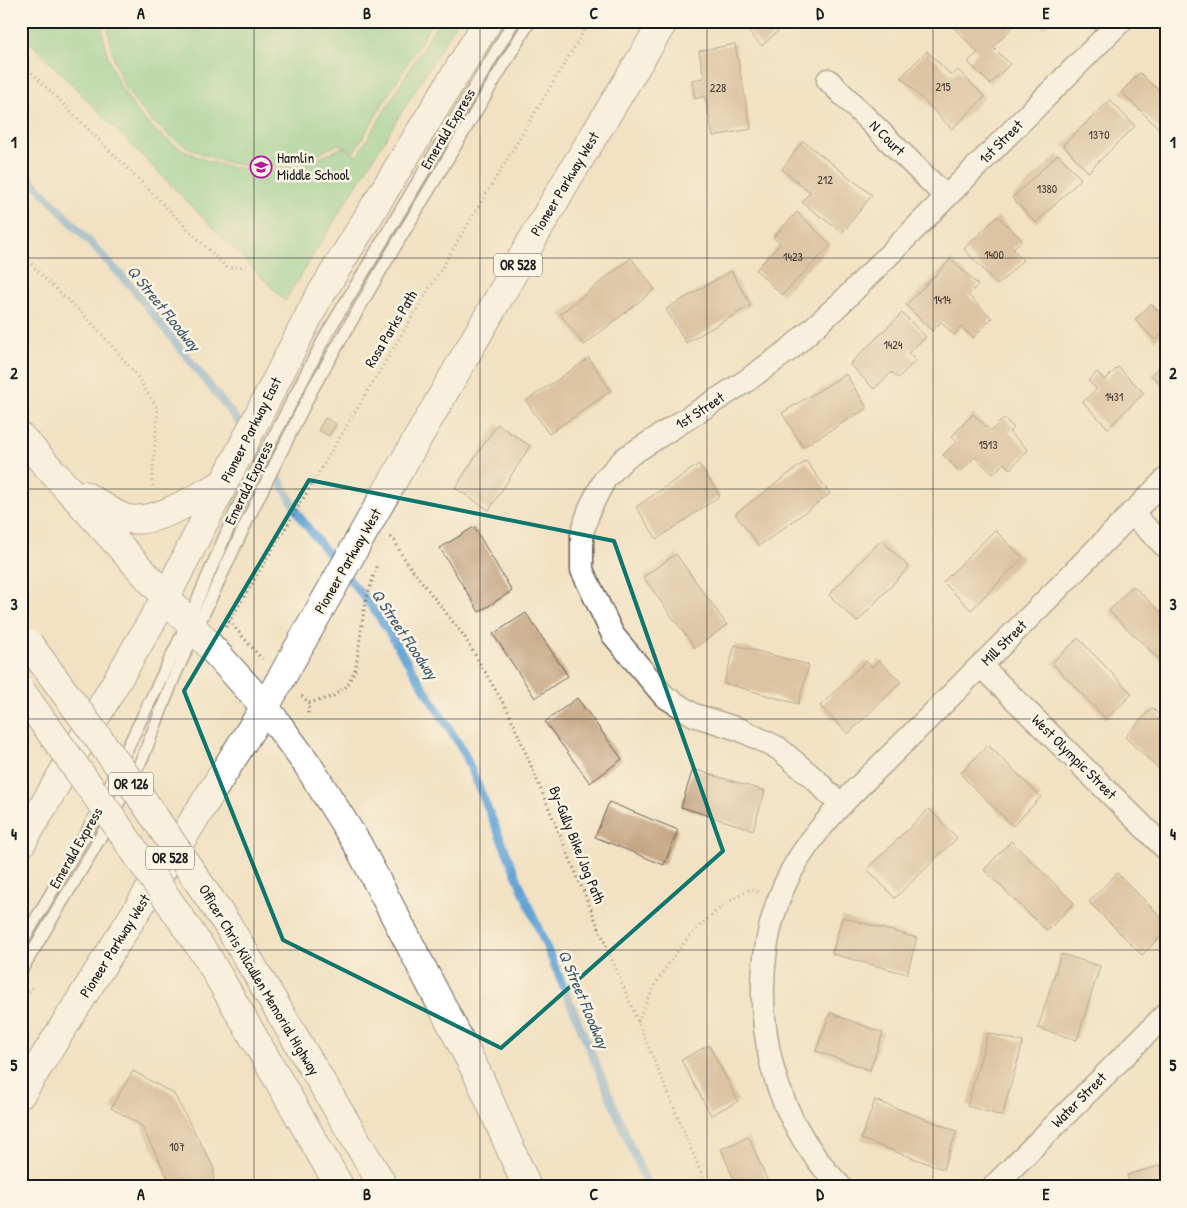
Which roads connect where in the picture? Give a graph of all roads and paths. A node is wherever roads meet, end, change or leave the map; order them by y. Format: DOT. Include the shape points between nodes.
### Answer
graph roads {
  1 [pos="488,21"];
  2 [pos="514,21"];
  3 [pos="530,21"];
  4 [pos="590,21"];
  5 [pos="664,21"];
  6 [pos="1121,21"];
  7 [pos="21,62"];
  8 [pos="828,80"];
  9 [pos="946,197"];
  10 [pos="21,253"];
  11 [pos="248,266"];
  12 [pos="21,438"];
  13 [pos="1166,479"];
  14 [pos="63,483"];
  15 [pos="224,483"];
  16 [pos="155,494"];
  17 [pos="1132,513"];
  18 [pos="386,537"];
  19 [pos="1166,547"];
  20 [pos="380,556"];
  21 [pos="166,597"];
  22 [pos="199,634"];
  23 [pos="25,639"];
  24 [pos="981,666"];
  25 [pos="356,667"];
  26 [pos="21,691"];
  27 [pos="310,703"];
  28 [pos="265,707"];
  29 [pos="308,713"];
  30 [pos="840,805"];
  31 [pos="21,844"];
  32 [pos="1166,849"];
  33 [pos="779,901"];
  34 [pos="21,944"];
  35 [pos="21,971"];
  36 [pos="1166,1014"];
  37 [pos="638,1022"];
  38 [pos="21,1094"];
  39 [pos="340,1187"];
  40 [pos="384,1187"];
  41 [pos="527,1187"];
  42 [pos="707,1187"];
  43 [pos="841,1187"];
  44 [pos="993,1187"];
  1 -- 15 [label="main road, Pioneer Parkway East" via="316,302"];
  2 -- 22 [label="lane, Emerald Express" via="326,335 288,408 238,506"];
  3 -- 22 [label="lane, Emerald Express" via="313,388 247,521"];
  4 -- 22 [label="path, Rosa Parks Path" via="277,541"];
  5 -- 28 [label="main road, Pioneer Parkway West / OR 528" via="568,178"];
  6 -- 9 [label="street, 1st Street"];
  7 -- 11 [label="path" via="227,268"];
  8 -- 9 [label="street, N Court"];
  9 -- 30 [label="street, 1st Street" via="842,302 790,349 625,458 605,479 582,533 582,570 613,635 664,696 694,715 741,730 778,748"];
  10 -- 16 [label="path" via="100,332 135,373 158,409 152,481"];
  12 -- 14 [label="main road"];
  13 -- 17 [label="street, Mill Street"];
  14 -- 15 [label="main road" via="124,518 143,519 176,508"];
  14 -- 21 [label="main road"];
  15 -- 21 [label="main road, Pioneer Parkway East"];
  17 -- 19 [label="street"];
  17 -- 24 [label="street, Mill Street"];
  18 -- 37 [label="path, By-Gully Bike/Jog Path" via="394,538 411,568 464,636 509,712"];
  20 -- 25 [label="path" via="365,603"];
  21 -- 22 [label="main road"];
  21 -- 31 [label="main road, Pioneer Parkway East"];
  22 -- 28 [label="main road"];
  22 -- 34 [label="lane, Emerald Express"];
  22 -- 35 [label="lane, Emerald Express" via="175,675 143,757 95,847"];
  23 -- 40 [label="main road, Officer Chris Kilcullen Memorial Highway / OR 126, bridge" via="132,784 229,927"];
  24 -- 30 [label="street, Mill Street"];
  24 -- 32 [label="street, West Olympic Street"];
  26 -- 39 [label="main road, OR 126, bridge" via="209,960"];
  27 -- 29 [label="path"];
  28 -- 38 [label="main road, Pioneer Parkway West / OR 528"];
  28 -- 41 [label="main road" via="307,764 358,845 480,1079"];
  30 -- 33 [label="street, Mill Street" via="792,871"];
  33 -- 37 [label="path" via="751,889 733,898 700,925 673,957 647,998"];
  33 -- 43 [label="street, Mill Street" via="768,940 762,982 763,1023 770,1058 783,1100 802,1138"];
  36 -- 44 [label="street, Water Street"];
  37 -- 42 [label="path, By-Gully Bike/Jog Path"];
}
